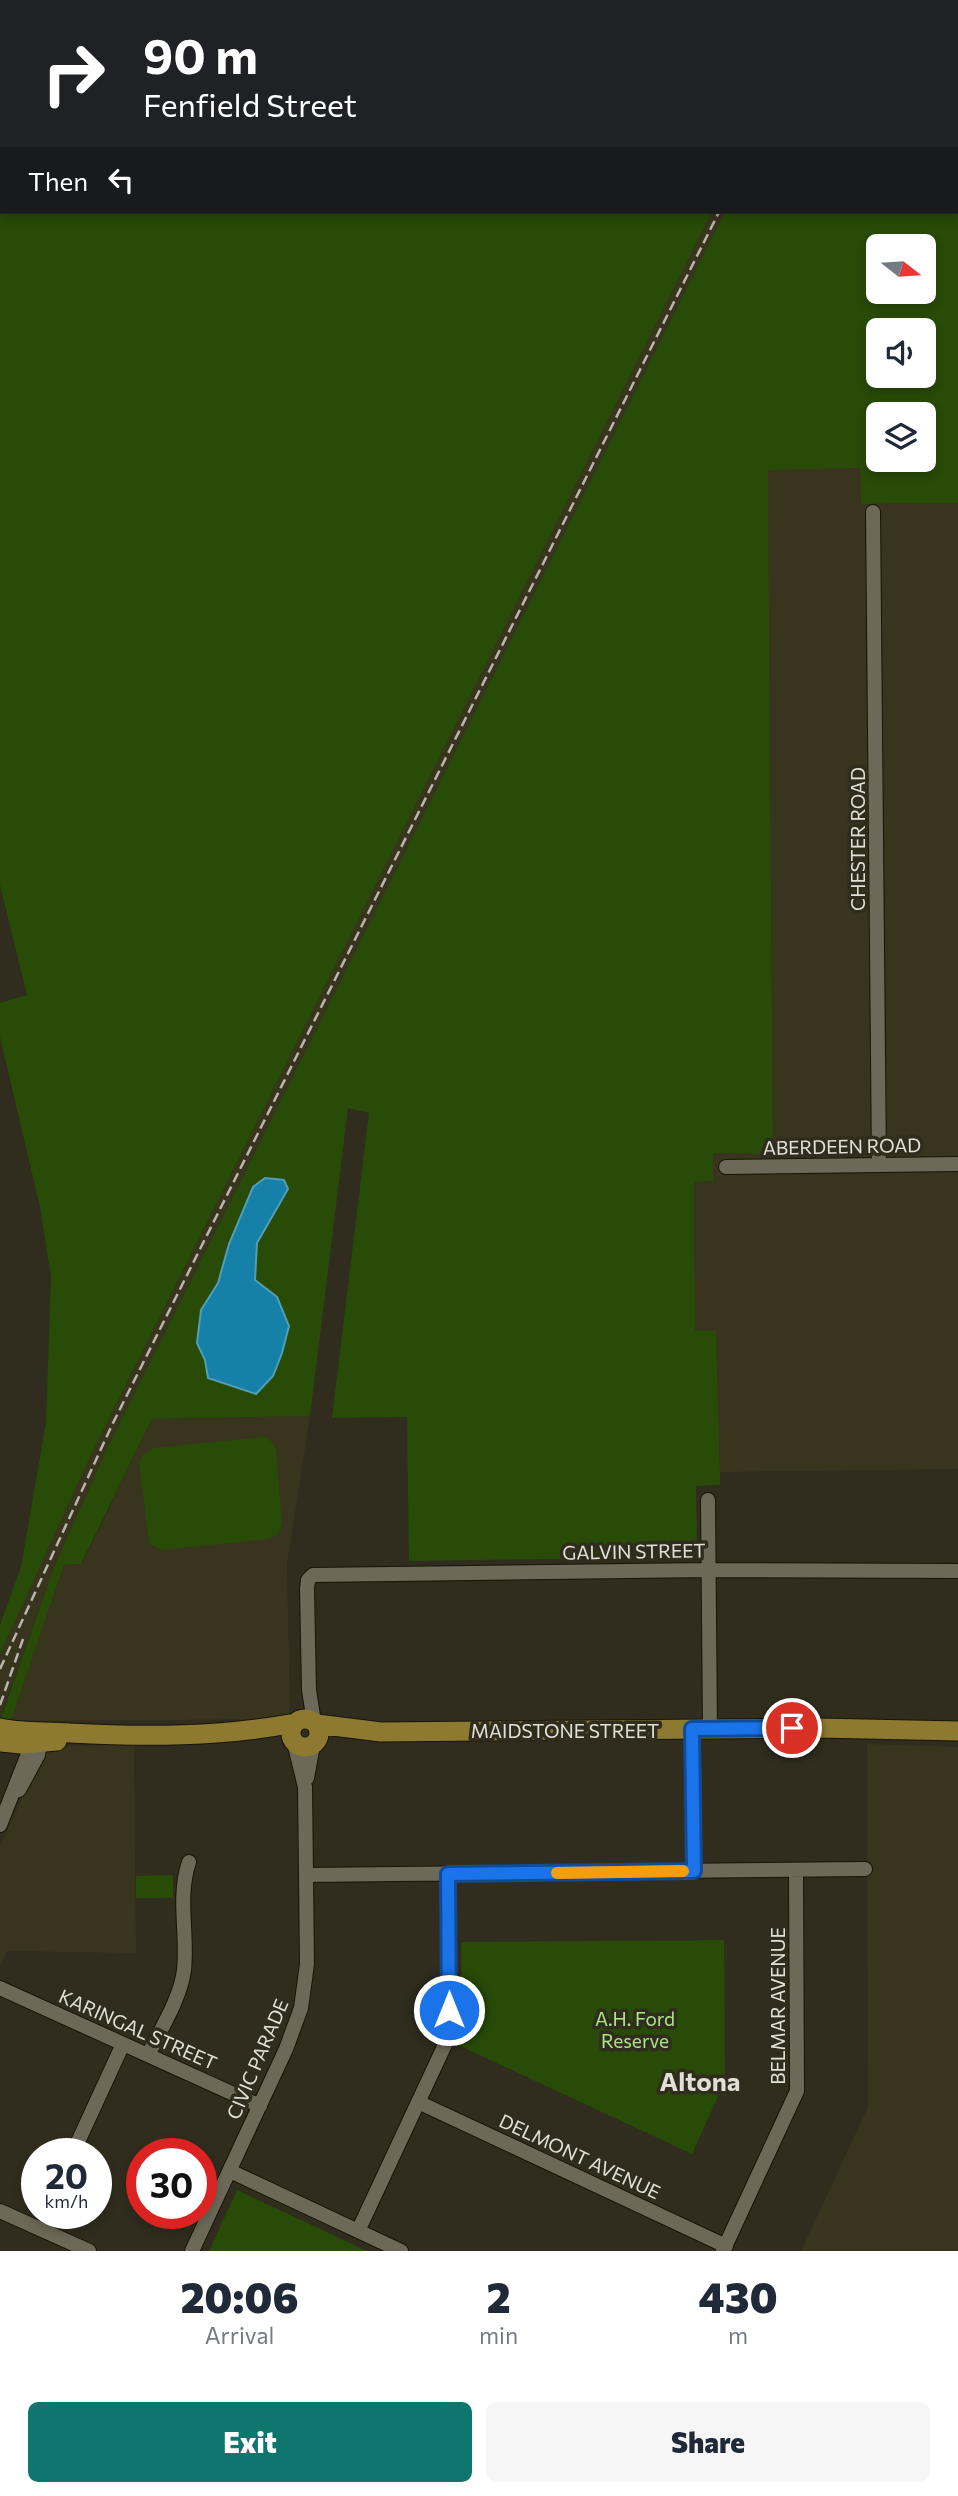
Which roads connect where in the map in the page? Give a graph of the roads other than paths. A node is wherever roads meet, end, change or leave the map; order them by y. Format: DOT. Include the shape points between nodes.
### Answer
graph roads {
  1 [pos="873,512"];
  2 [pos="958,1164"];
  3 [pos="879,1165"];
  4 [pos="726,1167"];
  5 [pos="708,1500"];
  6 [pos="708,1570"];
  7 [pos="958,1571"];
  8 [pos="0,1728"];
  9 [pos="701,1729"];
  10 [pos="958,1731"];
  11 [pos="305,1733"];
  12 [pos="36,1739"];
  13 [pos="0,1742"];
  14 [pos="0,1825"];
  15 [pos="189,1862"];
  16 [pos="864,1869"];
  17 [pos="796,1870"];
  18 [pos="694,1871"];
  19 [pos="448,1874"];
  20 [pos="307,1875"];
  21 [pos="0,1988"];
  22 [pos="123,2044"];
  23 [pos="148,2055"];
  24 [pos="418,2102"];
  25 [pos="260,2106"];
  26 [pos="80,2138"];
  27 [pos="230,2171"];
  28 [pos="0,2211"];
  29 [pos="358,2231"];
  30 [pos="724,2248"];
  31 [pos="89,2251"];
  32 [pos="192,2251"];
  33 [pos="401,2251"];
  1 -- 3 [label="street, CHESTER ROAD"];
  2 -- 3 [label="street, ABERDEEN ROAD"];
  3 -- 4 [label="street, ABERDEEN ROAD"];
  5 -- 6 [label="street"];
  6 -- 7 [label="street, GALVIN STREET"];
  6 -- 9 [label="street"];
  6 -- 11 [label="street, GALVIN STREET" via="310,1576"];
  8 -- 12 [label="main road, MAIDSTONE STREET"];
  9 -- 10 [label="main road, MAIDSTONE STREET"];
  9 -- 11 [label="main road, MAIDSTONE STREET"];
  9 -- 18 [label="street"];
  11 -- 12 [label="main road, MAIDSTONE STREET"];
  11 -- 20 [label="street, CIVIC PARADE"];
  12 -- 13 [label="main road, MAIDSTONE STREET"];
  12 -- 14 [label="street" via="38,1755"];
  15 -- 23 [label="street" via="182,1979"];
  16 -- 17 [label="street"];
  17 -- 18 [label="street"];
  17 -- 30 [label="street, BELMAR AVENUE" via="797,2091"];
  18 -- 19 [label="street"];
  19 -- 20 [label="street"];
  19 -- 24 [label="street" via="449,2036"];
  20 -- 25 [label="street, CIVIC PARADE" via="303,2001"];
  21 -- 22 [label="street, KARINGAL STREET"];
  22 -- 23 [label="street, KARINGAL STREET"];
  22 -- 26 [label="street"];
  23 -- 25 [label="street, KARINGAL STREET"];
  24 -- 29 [label="street"];
  24 -- 30 [label="street, DELMONT AVENUE"];
  25 -- 27 [label="street, CIVIC PARADE"];
  27 -- 29 [label="street"];
  27 -- 32 [label="street, CIVIC PARADE"];
  28 -- 31 [label="street"];
  29 -- 33 [label="street"];
}
